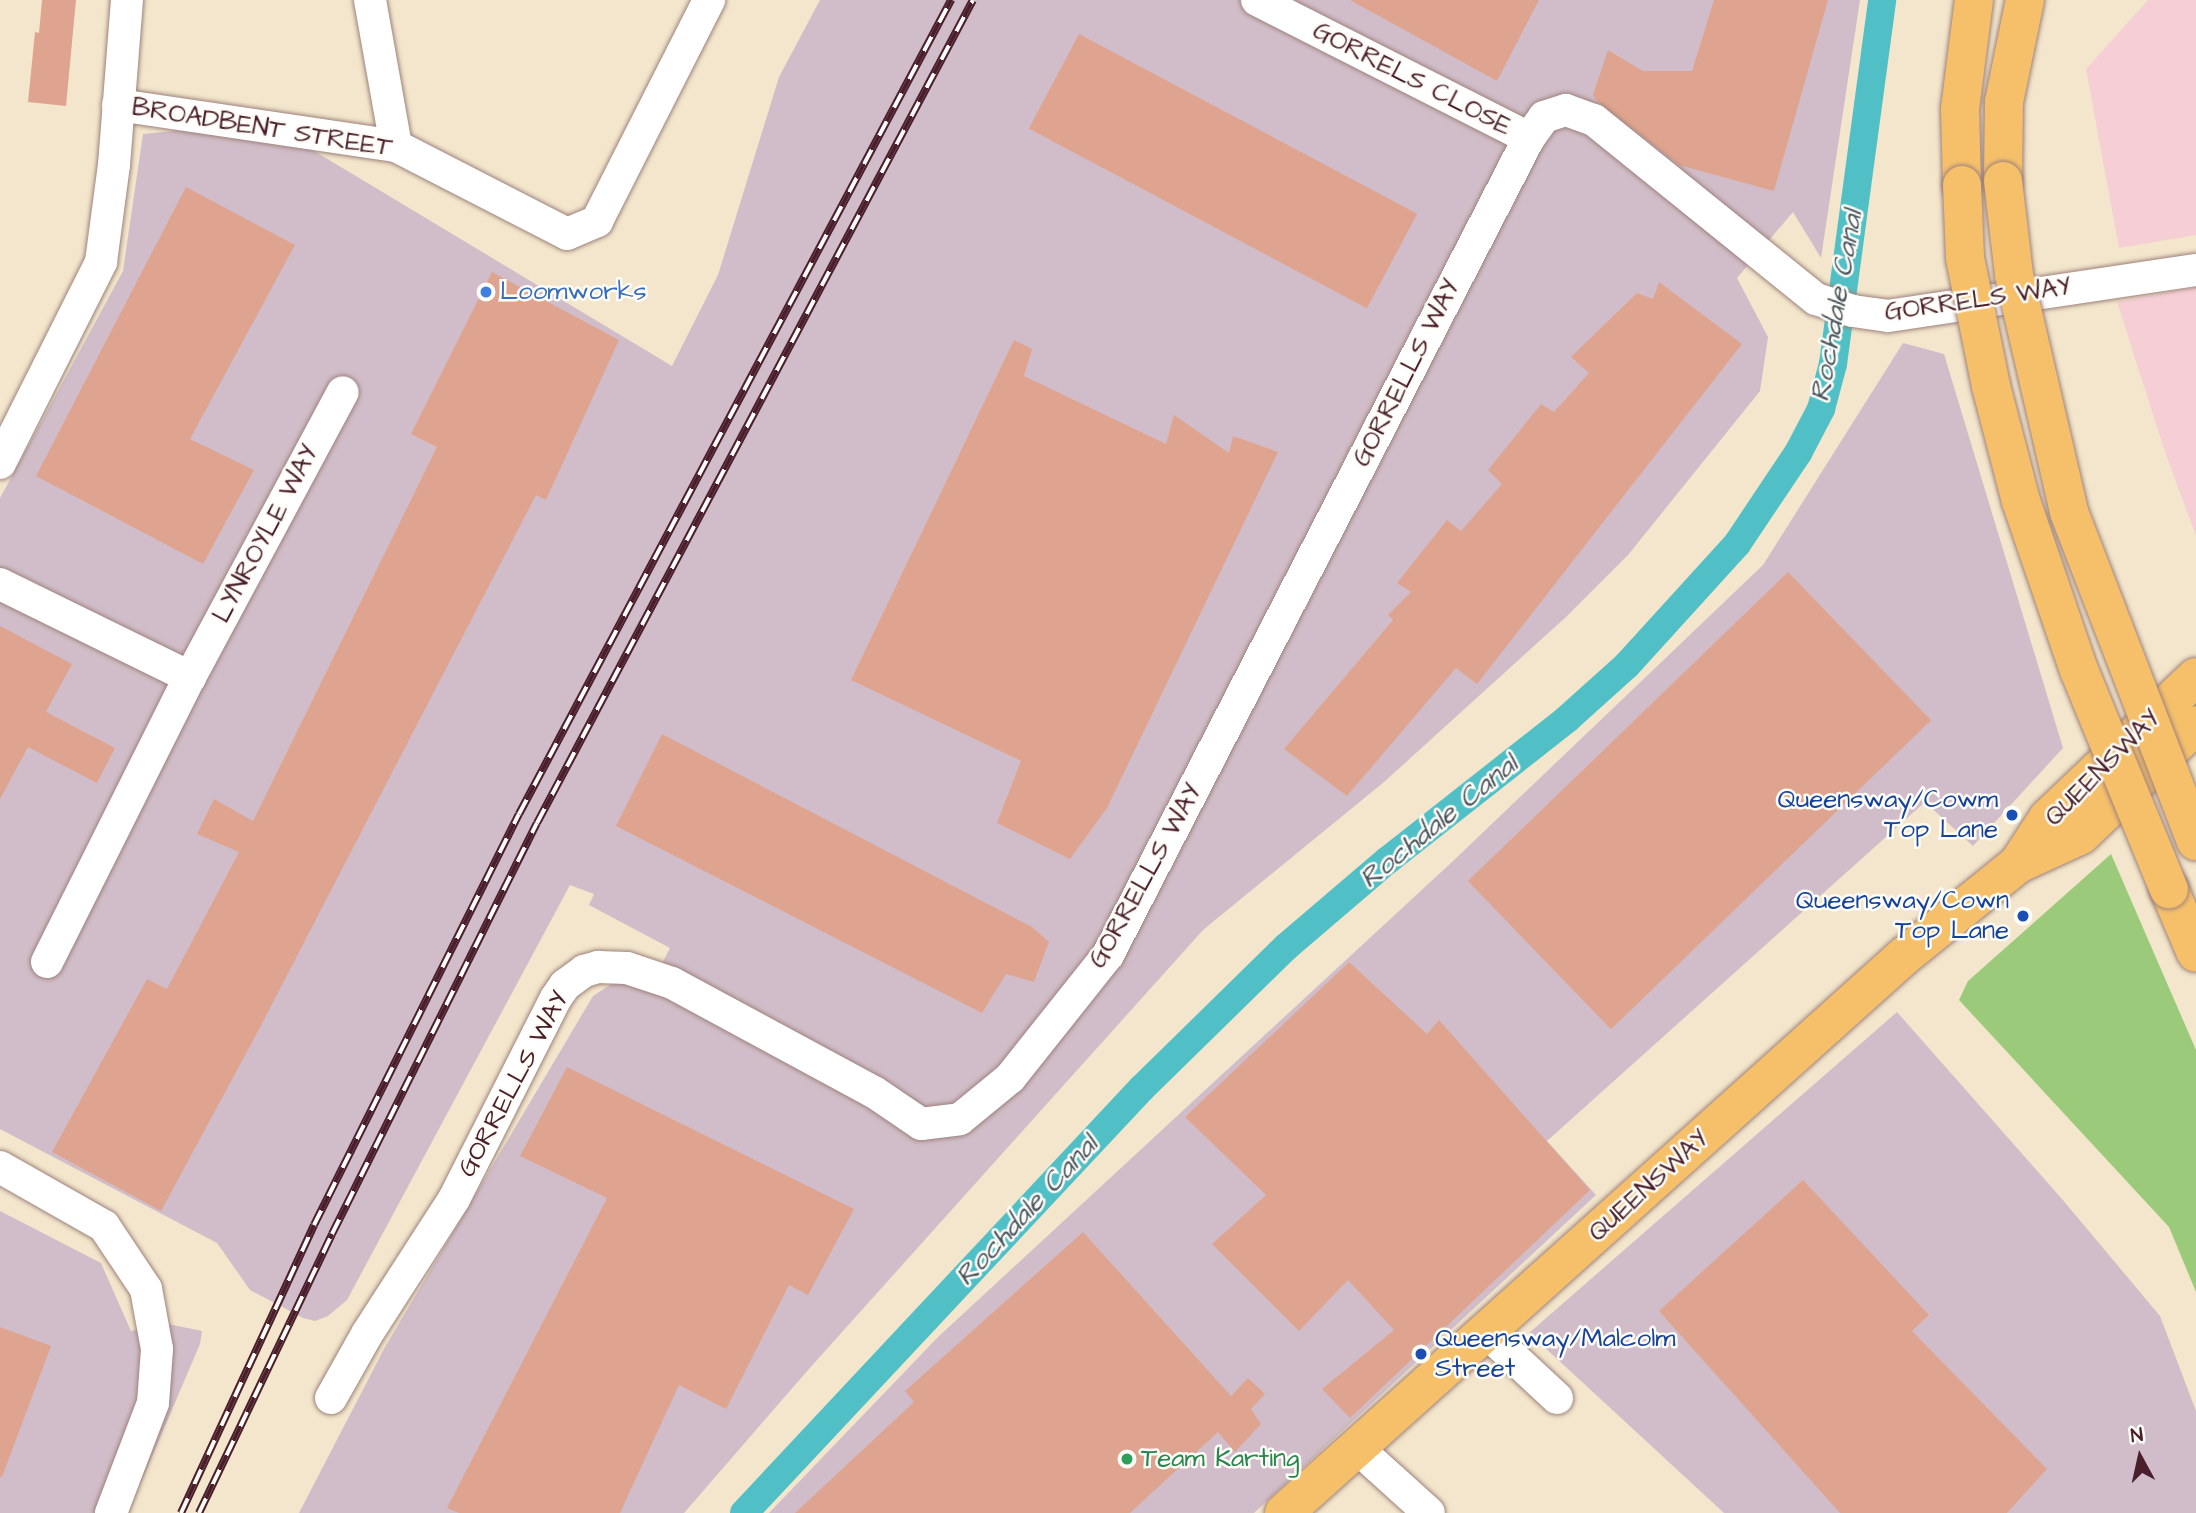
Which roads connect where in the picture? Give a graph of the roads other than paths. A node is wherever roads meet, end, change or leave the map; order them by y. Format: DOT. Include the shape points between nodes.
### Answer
graph roads {
  1 [pos="127,0"];
  2 [pos="370,0"];
  3 [pos="709,0"];
  4 [pos="1257,0"];
  5 [pos="1974,0"];
  6 [pos="2025,0"];
  7 [pos="118,105"];
  8 [pos="1529,138"];
  9 [pos="396,146"];
  10 [pos="1774,265"];
  11 [pos="2196,270"];
  12 [pos="343,392"];
  13 [pos="1,456"];
  14 [pos="0,584"];
  15 [pos="190,677"];
  16 [pos="2196,677"];
  17 [pos="2196,725"];
  18 [pos="2196,841"];
  19 [pos="2018,864"];
  20 [pos="2196,953"];
  21 [pos="47,962"];
  22 [pos="0,1167"];
  23 [pos="1486,1332"];
  24 [pos="331,1398"];
  25 [pos="1557,1398"];
  26 [pos="1356,1447"];
  27 [pos="111,1513"];
  28 [pos="1284,1513"];
  29 [pos="1429,1513"];
  1 -- 7 [label="street"];
  2 -- 9 [label="street"];
  3 -- 9 [label="street, BROADBENT STREET" via="597,220 587,225 567,234"];
  4 -- 8 [label="street, GORRELS CLOSE"];
  5 -- 20 [label="main road, bridge" via="1960,108 1965,258 1991,386 2021,501 2079,670"];
  6 -- 18 [label="main road, bridge" via="2004,102 2003,181 2014,275 2069,512"];
  7 -- 9 [label="street, BROADBENT STREET"];
  7 -- 13 [label="street" via="101,262"];
  8 -- 10 [label="street, GORRELLS WAY" via="1544,117 1554,112 1580,113 1674,182"];
  8 -- 24 [label="street, GORRELLS WAY" via="1108,955 1010,1078 960,1119 921,1124 874,1091 672,983 627,968 584,971 556,998 454,1199"];
  10 -- 11 [label="street, GORRELS WAY" via="1816,299 1888,316"];
  12 -- 15 [label="street, LYNROYLE WAY"];
  14 -- 15 [label="street"];
  15 -- 21 [label="street, LYNROYLE WAY"];
  16 -- 19 [label="main road, QUEENSWAY" via="2048,818"];
  17 -- 19 [label="main road, QUEENSWAY" via="2081,835"];
  19 -- 23 [label="main road, QUEENSWAY" via="1903,957"];
  22 -- 27 [label="street" via="104,1226 146,1289 157,1349 153,1403"];
  23 -- 25 [label="street"];
  23 -- 26 [label="main road, QUEENSWAY"];
  26 -- 28 [label="main road, QUEENSWAY"];
  26 -- 29 [label="street"];
}
